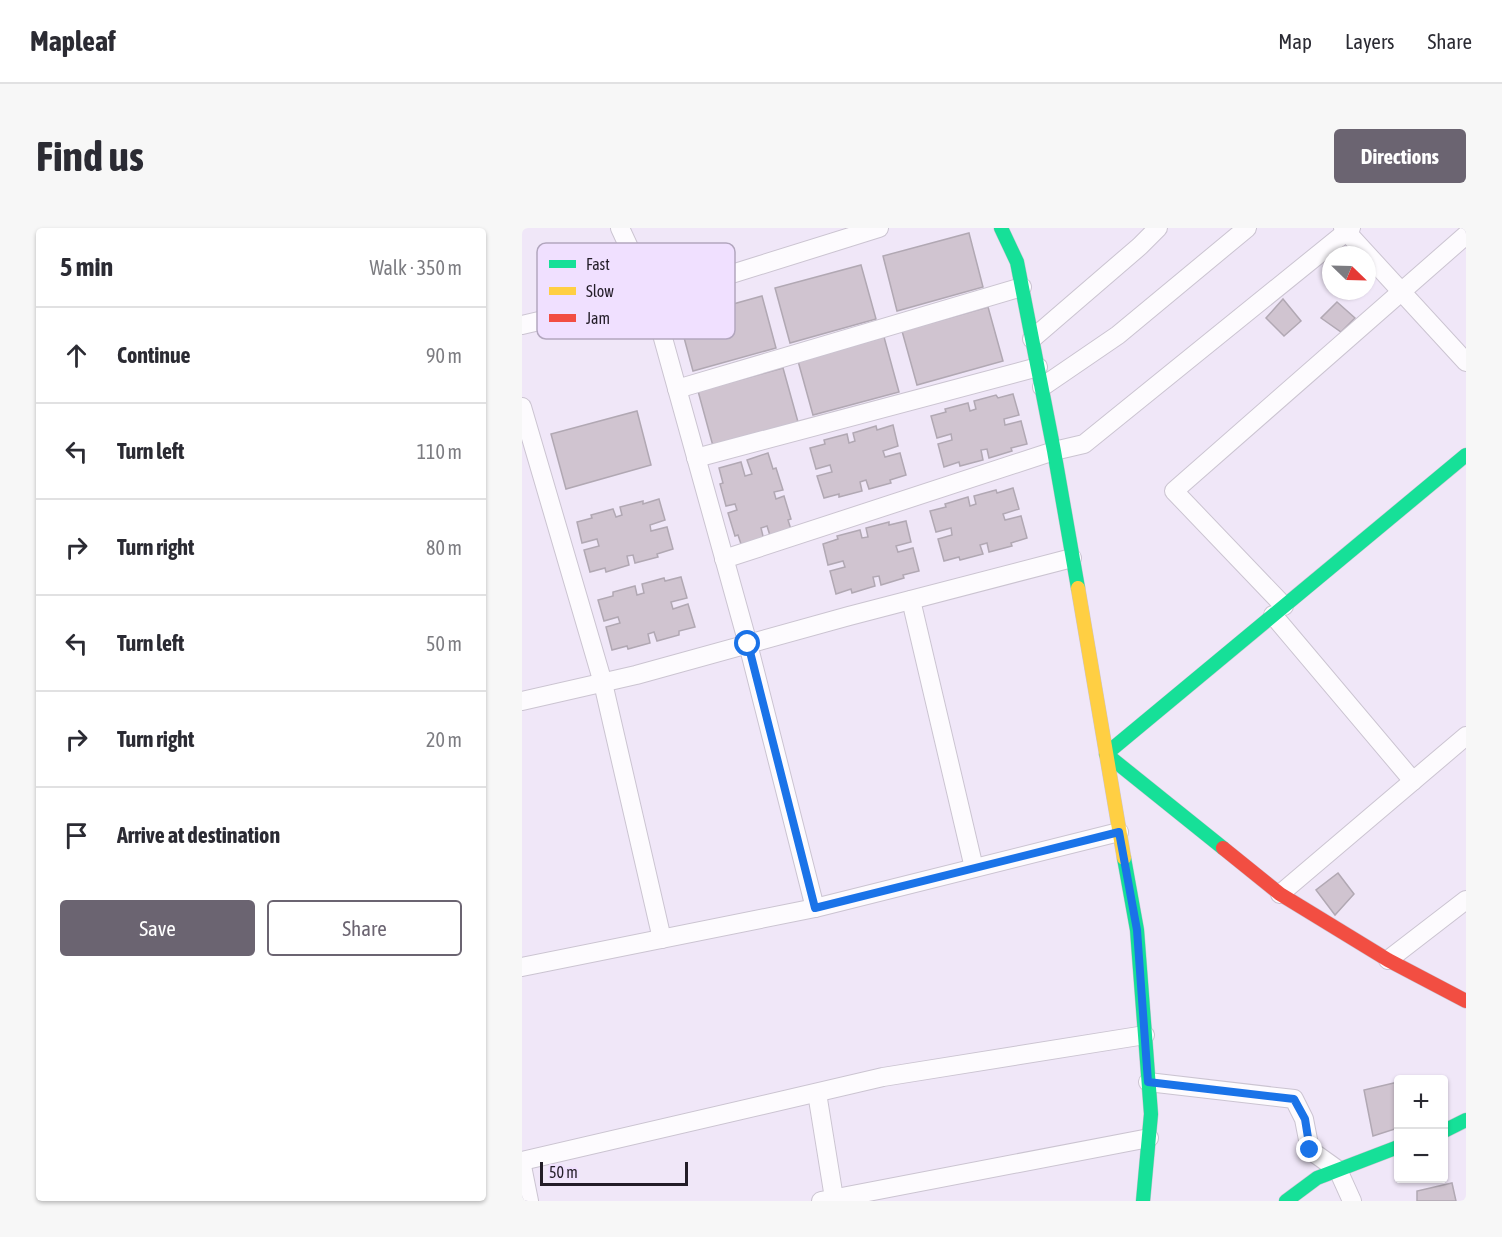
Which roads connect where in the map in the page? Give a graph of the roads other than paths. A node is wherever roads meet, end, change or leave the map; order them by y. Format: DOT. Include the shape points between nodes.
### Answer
graph roads {
  1 [pos="620,228"];
  2 [pos="879,228"];
  3 [pos="1000,228"];
  4 [pos="1158,228"];
  5 [pos="1247,228"];
  6 [pos="1347,229"];
  7 [pos="1466,235"];
  8 [pos="627,243"];
  9 [pos="735,273"];
  10 [pos="1022,287"];
  11 [pos="1402,292"];
  12 [pos="537,322"];
  13 [pos="522,325"];
  14 [pos="663,339"];
  15 [pos="1032,339"];
  16 [pos="1466,362"];
  17 [pos="1038,367"];
  18 [pos="1042,387"];
  19 [pos="677,389"];
  20 [pos="522,407"];
  21 [pos="1054,451"];
  22 [pos="1466,455"];
  23 [pos="696,458"];
  24 [pos="1072,558"];
  25 [pos="724,559"];
  26 [pos="911,600"];
  27 [pos="1279,610"];
  28 [pos="748,644"];
  29 [pos="603,683"];
  30 [pos="522,701"];
  31 [pos="1466,736"];
  32 [pos="1106,754"];
  33 [pos="1413,781"];
  34 [pos="1119,832"];
  35 [pos="974,868"];
  36 [pos="1280,894"];
  37 [pos="1466,900"];
  38 [pos="815,908"];
  39 [pos="662,939"];
  40 [pos="1388,960"];
  41 [pos="522,967"];
  42 [pos="1466,1001"];
  43 [pos="1145,1035"];
  44 [pos="1148,1082"];
  45 [pos="817,1093"];
  46 [pos="1466,1120"];
  47 [pos="1447,1129"];
  48 [pos="1149,1138"];
  49 [pos="1394,1149"];
  50 [pos="522,1161"];
  51 [pos="522,1166"];
  52 [pos="1338,1170"];
  53 [pos="874,1196"];
  54 [pos="828,1200"];
  55 [pos="528,1201"];
  56 [pos="1143,1201"];
  57 [pos="1286,1201"];
  58 [pos="1352,1201"];
  1 -- 8 [label="street"];
  2 -- 9 [label="street"];
  3 -- 10 [label="street" via="1017,262"];
  4 -- 15 [label="street"];
  5 -- 18 [label="street" via="1118,335"];
  6 -- 11 [label="street"];
  6 -- 21 [label="street" via="1084,444"];
  7 -- 11 [label="street"];
  10 -- 15 [label="street"];
  10 -- 19 [label="street"];
  11 -- 16 [label="street"];
  11 -- 27 [label="street" via="1174,491"];
  12 -- 13 [label="street"];
  14 -- 19 [label="street"];
  15 -- 17 [label="street"];
  17 -- 18 [label="street"];
  17 -- 23 [label="street"];
  18 -- 21 [label="street"];
  19 -- 23 [label="street"];
  20 -- 29 [label="street"];
  21 -- 24 [label="street"];
  21 -- 25 [label="street"];
  22 -- 27 [label="street"];
  23 -- 25 [label="street"];
  24 -- 26 [label="street"];
  24 -- 32 [label="street"];
  25 -- 28 [label="street"];
  26 -- 28 [label="street"];
  26 -- 35 [label="street"];
  27 -- 32 [label="street"];
  27 -- 33 [label="street"];
  28 -- 29 [label="street"];
  28 -- 38 [label="street"];
  29 -- 30 [label="street"];
  29 -- 39 [label="street"];
  31 -- 33 [label="street"];
  32 -- 34 [label="street"];
  32 -- 36 [label="street"];
  33 -- 36 [label="street"];
  34 -- 35 [label="street"];
  34 -- 43 [label="street" via="1137,930"];
  35 -- 38 [label="street"];
  36 -- 40 [label="street"];
  37 -- 40 [label="street"];
  38 -- 39 [label="street"];
  39 -- 41 [label="street"];
  40 -- 42 [label="street"];
  43 -- 44 [label="street"];
  43 -- 45 [label="street" via="883,1077"];
  44 -- 48 [label="street"];
  44 -- 52 [label="street" via="1294,1099 1305,1119 1310,1150"];
  45 -- 50 [label="street"];
  45 -- 54 [label="street"];
  46 -- 47 [label="street"];
  48 -- 53 [label="street"];
  48 -- 56 [label="street"];
  49 -- 52 [label="street"];
  51 -- 55 [label="street"];
  52 -- 57 [label="street" via="1317,1178"];
  52 -- 58 [label="street"];
  53 -- 54 [label="street"];
}
